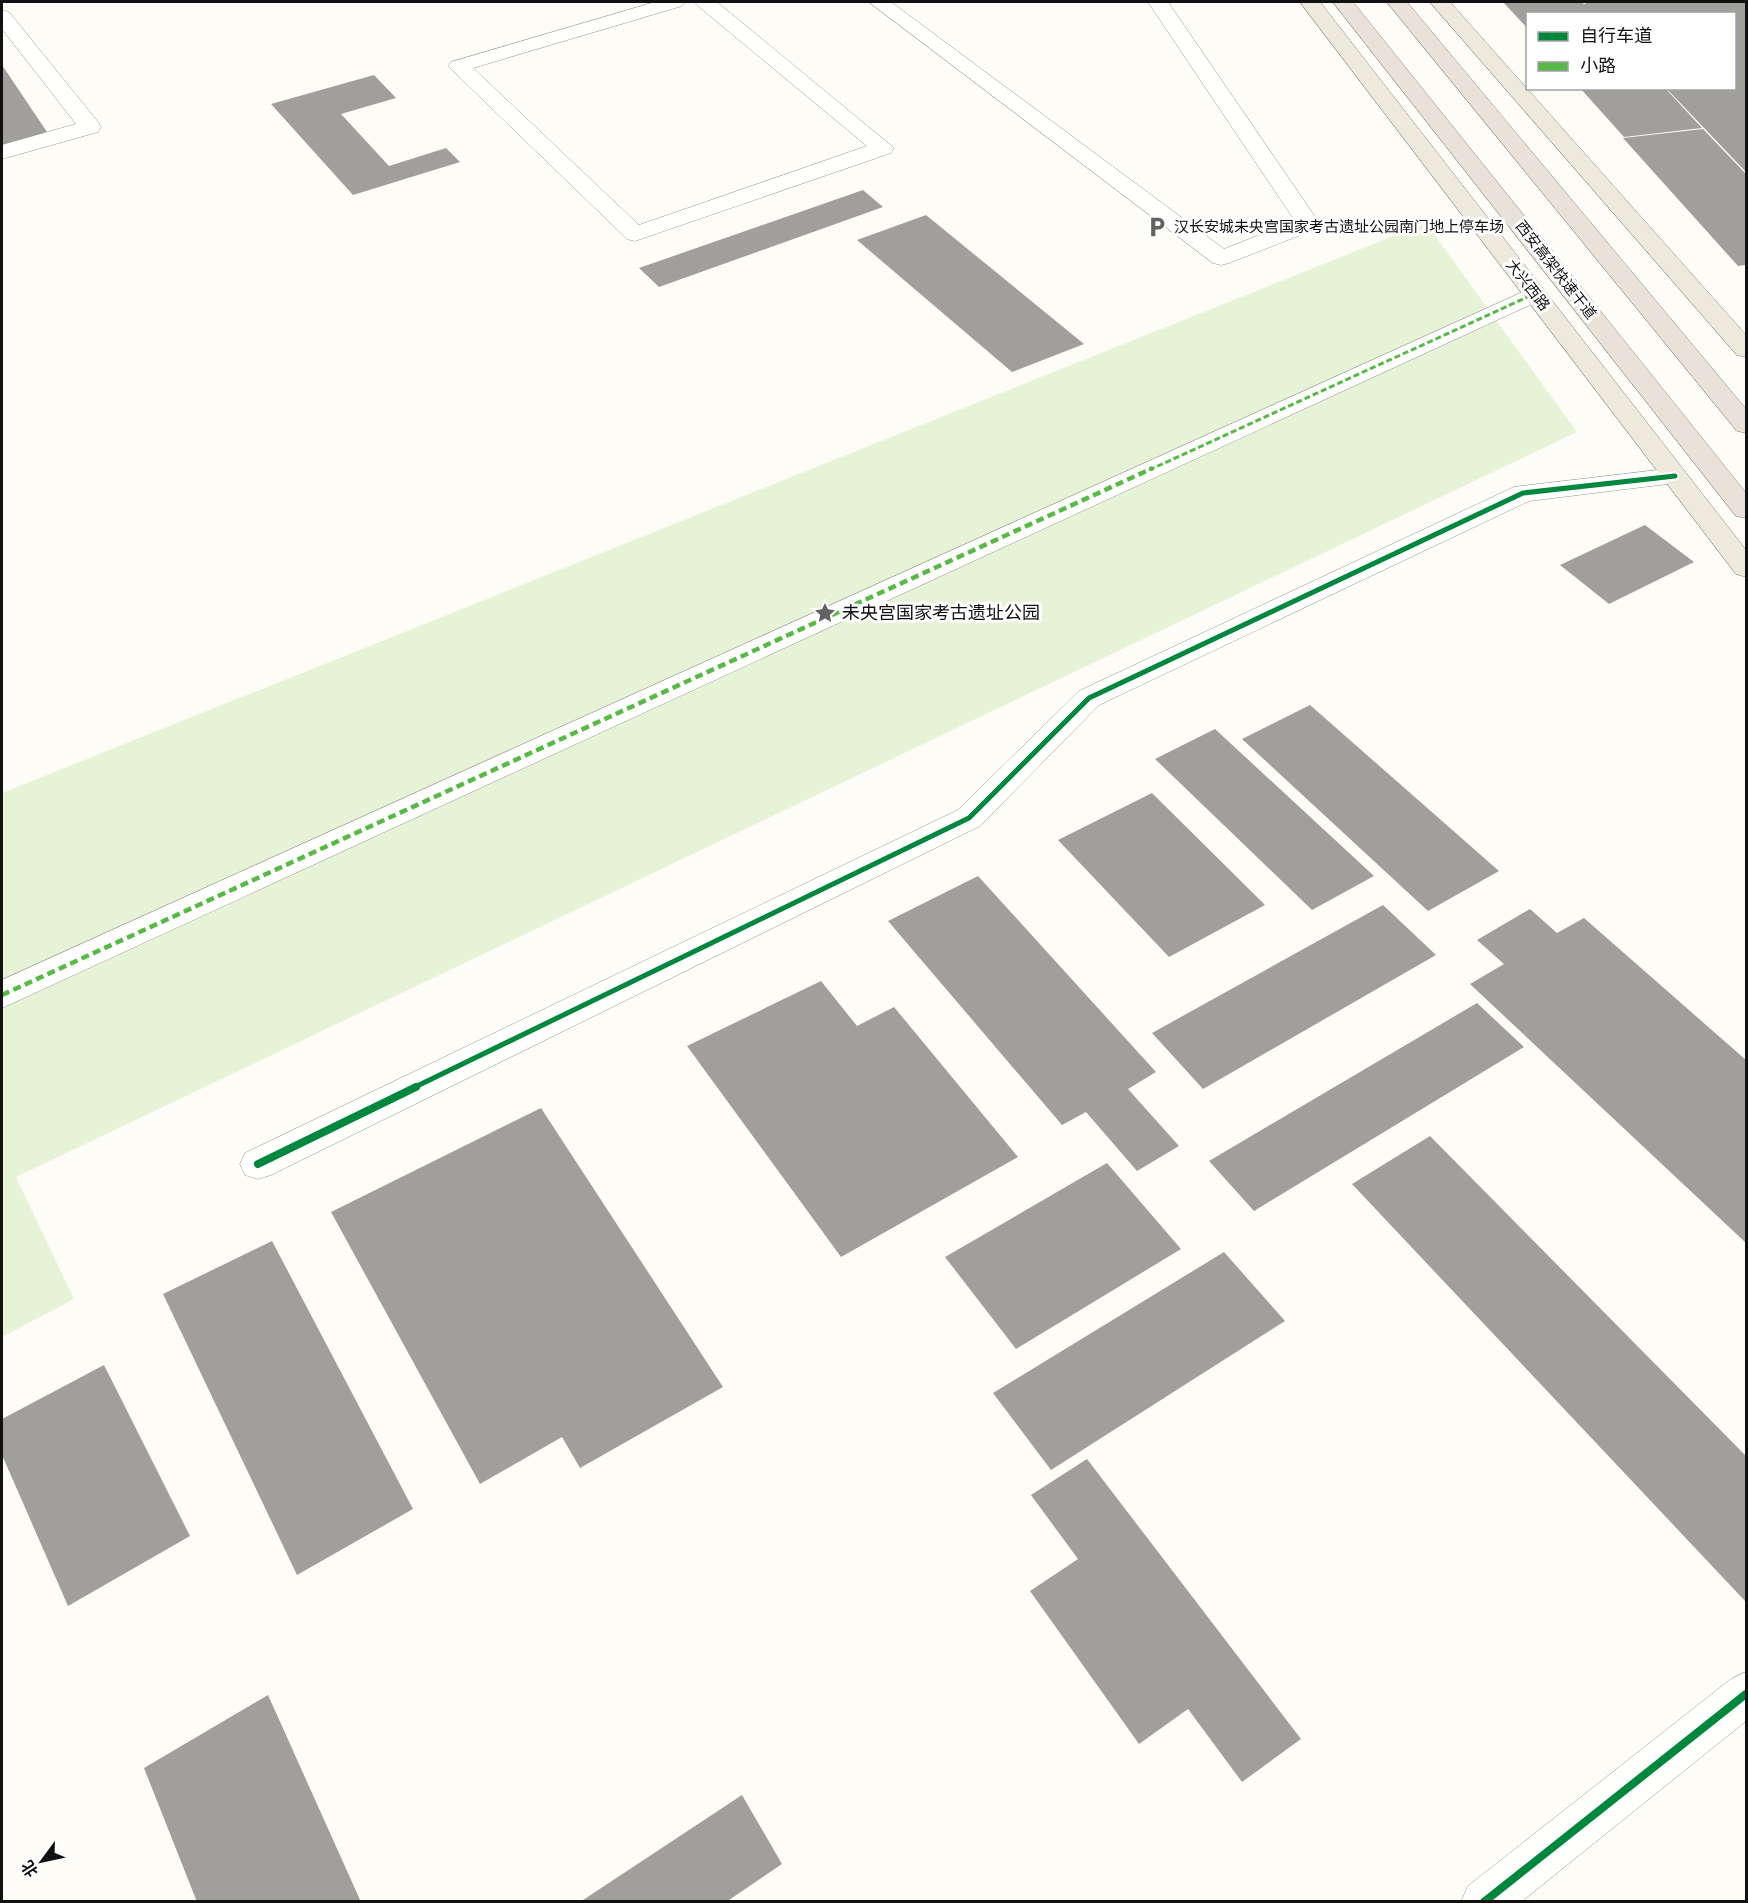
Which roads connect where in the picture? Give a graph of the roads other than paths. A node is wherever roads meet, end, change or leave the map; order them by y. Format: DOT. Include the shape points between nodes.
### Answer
graph roads {
  1 [pos="675,2"];
  2 [pos="705,2"];
  3 [pos="879,2"];
  4 [pos="1158,2"];
  5 [pos="1310,2"];
  6 [pos="1343,2"];
  7 [pos="1397,2"];
  8 [pos="1440,2"];
  9 [pos="2,16"];
  10 [pos="2,152"];
  11 [pos="1534,294"];
  12 [pos="1746,350"];
  13 [pos="1746,425"];
  14 [pos="1675,476"];
  15 [pos="1746,510"];
  16 [pos="1746,568"];
  17 [pos="2,995"];
  18 [pos="258,1164"];
  19 [pos="1746,1694"];
  20 [pos="1484,1902"];
  1 -- 2 [label="street" via="458,66 635,234 883,148"];
  3 -- 4 [label="street" via="1221,258 1308,224"];
  5 -- 11 [label="main road, 大兴西路"];
  6 -- 15 [label="highway, 西安高架快速干道"];
  7 -- 13 [label="highway"];
  8 -- 12 [label="main road"];
  9 -- 10 [label="street" via="90,127"];
  11 -- 14 [label="main road, 大兴西路"];
  11 -- 17 [label="street"];
  14 -- 16 [label="main road, 大兴西路"];
  14 -- 18 [label="street" via="1523,493 1089,698 969,818"];
  19 -- 20 [label="street"];
}
